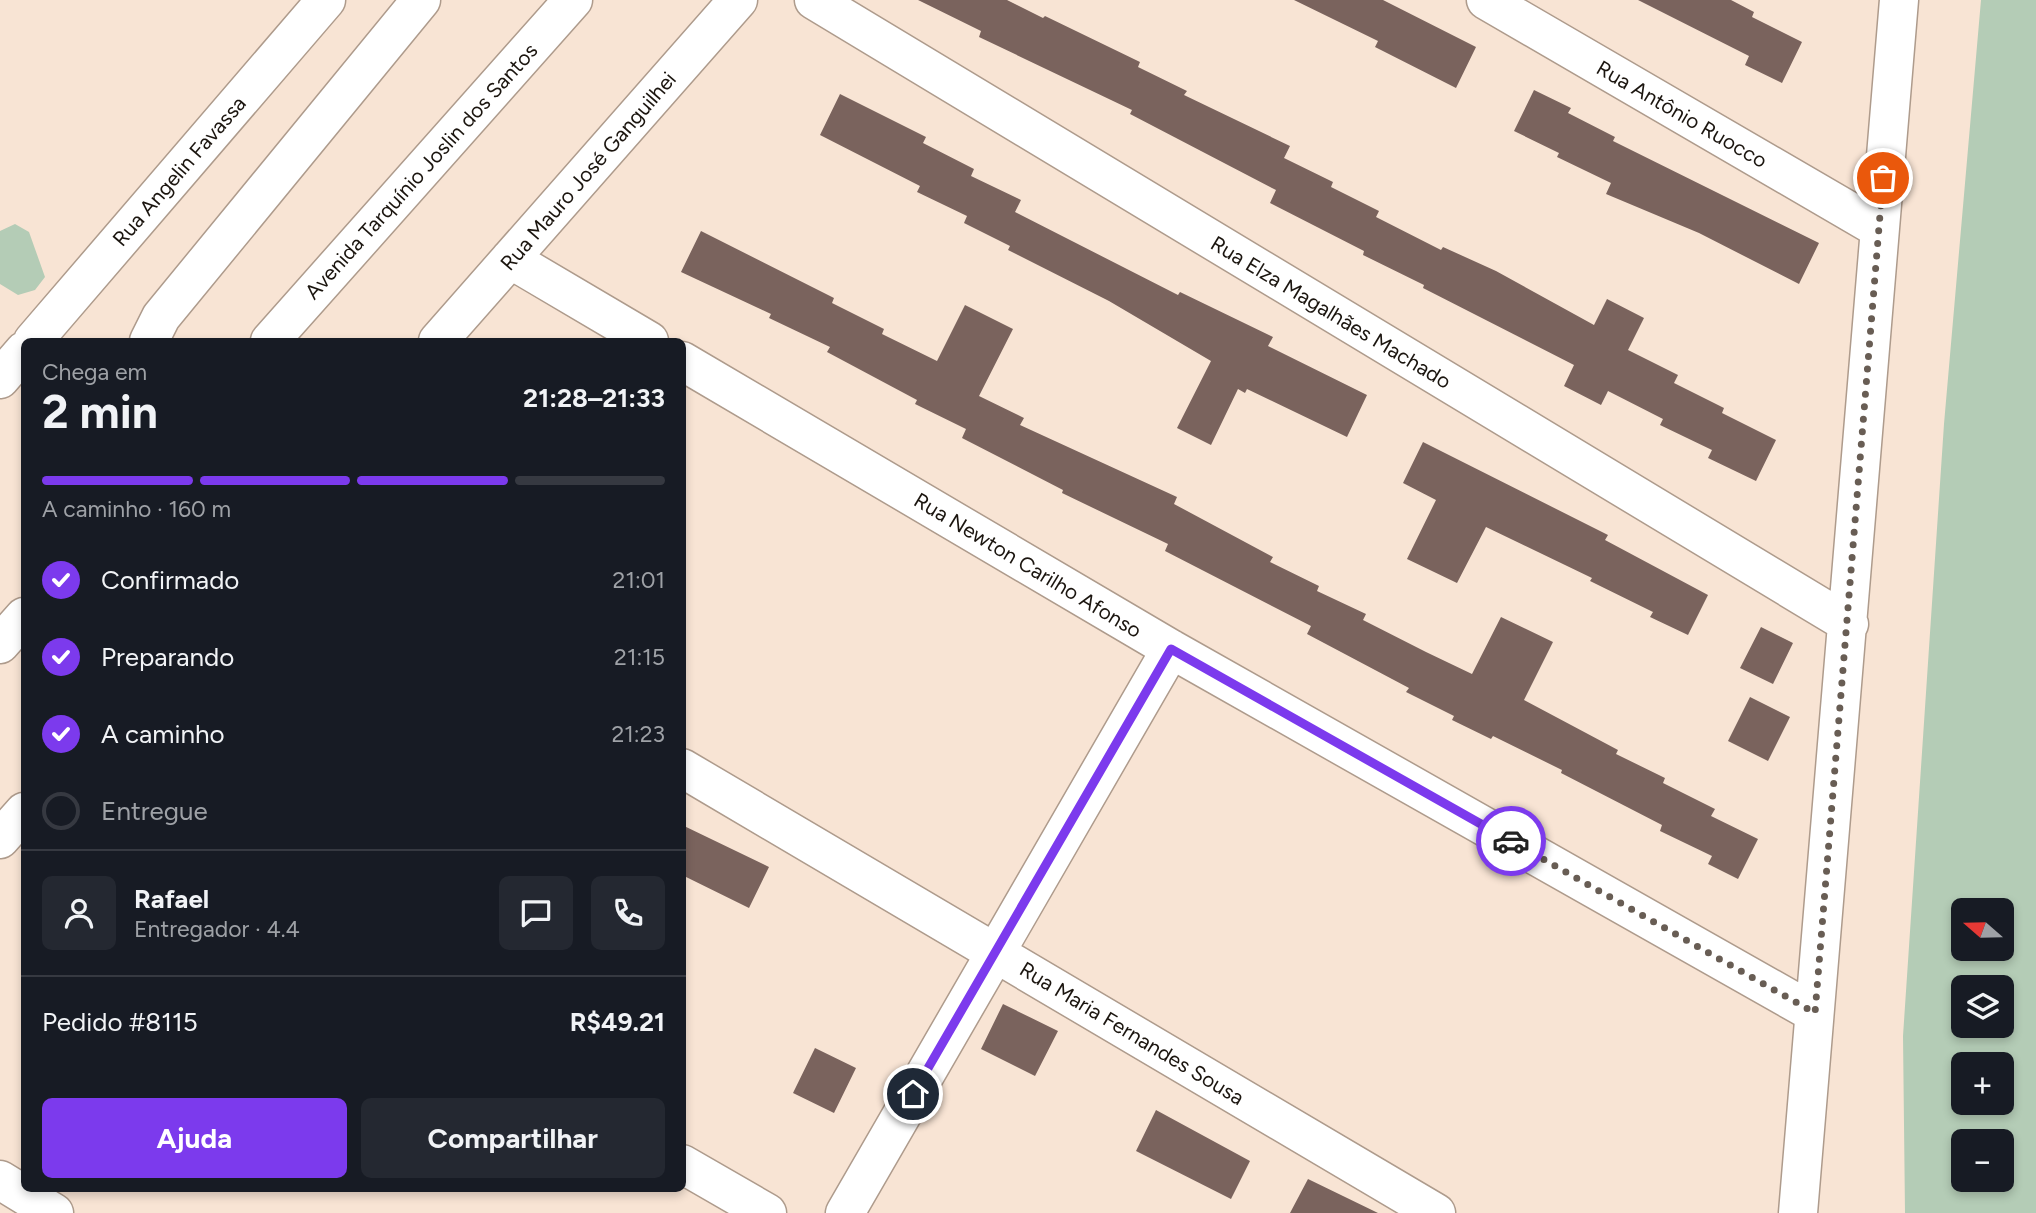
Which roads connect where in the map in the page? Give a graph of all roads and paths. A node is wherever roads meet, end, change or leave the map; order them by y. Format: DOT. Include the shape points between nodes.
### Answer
graph roads {
  1 [pos="326,0"];
  2 [pos="421,0"];
  3 [pos="573,0"];
  4 [pos="738,0"];
  5 [pos="814,0"];
  6 [pos="1486,0"];
  7 [pos="1899,0"];
  8 [pos="1878,228"];
  9 [pos="510,259"];
  10 [pos="30,338"];
  11 [pos="150,338"];
  12 [pos="273,338"];
  13 [pos="441,338"];
  14 [pos="644,338"];
  15 [pos="686,363"];
  16 [pos="21,620"];
  17 [pos="1849,624"];
  18 [pos="0,644"];
  19 [pos="1171,649"];
  20 [pos="686,770"];
  21 [pos="21,815"];
  22 [pos="0,839"];
  23 [pos="995,952"];
  24 [pos="1815,1013"];
  25 [pos="686,1166"];
  26 [pos="0,1180"];
  27 [pos="54,1213"];
  28 [pos="767,1213"];
  29 [pos="845,1213"];
  30 [pos="1436,1213"];
  31 [pos="1798,1213"];
  1 -- 10 [label="street, Rua Angelin Favassa"];
  2 -- 11 [label="street" via="161,317"];
  3 -- 12 [label="street, Avenida Tarquínio Joslin dos Santos"];
  4 -- 9 [label="street, Rua Mauro José Ganguilhei"];
  5 -- 17 [label="street, Rua Elza Magalhães Machado"];
  6 -- 8 [label="street, Rua Antônio Ruocco"];
  7 -- 8 [label="street"];
  8 -- 17 [label="street"];
  9 -- 13 [label="street, Rua Mauro José Ganguilhei"];
  9 -- 14 [label="street"];
  15 -- 19 [label="street, Rua Newton Carilho Afonso"];
  16 -- 18 [label="street"];
  17 -- 24 [label="street"];
  19 -- 23 [label="street"];
  19 -- 24 [label="street, Rua Newton Carilho Afonso"];
  20 -- 23 [label="street, Rua Maria Fernandes Sousa"];
  21 -- 22 [label="street"];
  23 -- 29 [label="street"];
  23 -- 30 [label="street, Rua Maria Fernandes Sousa"];
  24 -- 31 [label="street"];
  25 -- 28 [label="street"];
  26 -- 27 [label="street"];
}
